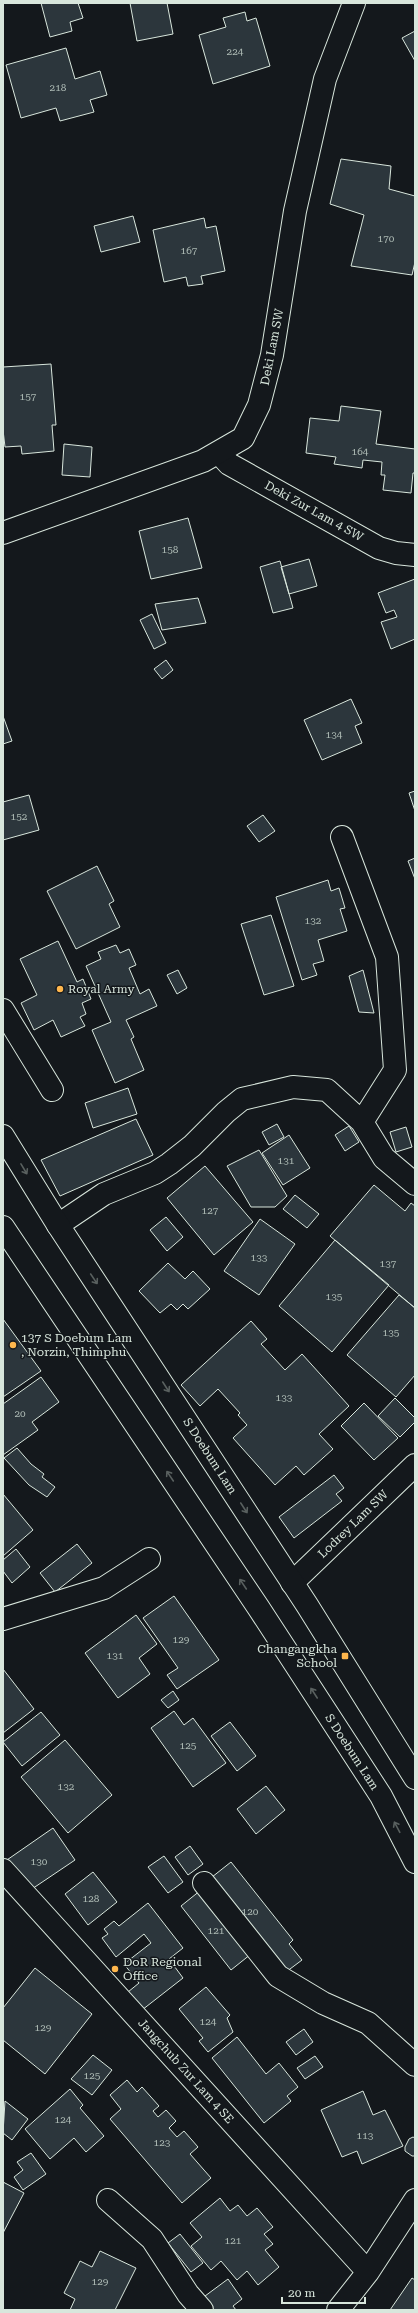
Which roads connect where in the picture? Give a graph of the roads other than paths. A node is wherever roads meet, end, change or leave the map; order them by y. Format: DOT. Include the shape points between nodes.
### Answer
graph roads {
  1 [pos="354,3"];
  2 [pos="219,453"];
  3 [pos="3,533"];
  4 [pos="415,555"];
  5 [pos="342,837"];
  6 [pos="3,1010"];
  7 [pos="52,1090"];
  8 [pos="362,1122"];
  9 [pos="3,1136"];
  10 [pos="415,1184"];
  11 [pos="58,1225"];
  12 [pos="3,1227"];
  13 [pos="415,1465"];
  14 [pos="149,1559"];
  15 [pos="292,1583"];
  16 [pos="3,1619"];
  17 [pos="415,1778"];
  18 [pos="415,1862"];
  19 [pos="3,1870"];
  20 [pos="204,1883"];
  21 [pos="415,2065"];
  22 [pos="108,2200"];
  23 [pos="415,2200"];
  24 [pos="368,2272"];
  25 [pos="202,2310"];
  26 [pos="338,2310"];
  1 -- 2 [label="street, Deki Lam SW" via="325,79 296,210 272,355 259,405 243,438"];
  2 -- 3 [label="street, Deki Lam SW"];
  2 -- 4 [label="street, Deki Zur Lam 4 SW" via="228,464 379,548"];
  5 -- 8 [label="street" via="387,957 390,995 395,1070"];
  6 -- 7 [label="street"];
  8 -- 10 [label="street" via="384,1158"];
  8 -- 11 [label="street" via="327,1090 293,1087 242,1099 169,1164 104,1194"];
  9 -- 11 [label="street, S Doebum Lam, one-way"];
  11 -- 15 [label="street, S Doebum Lam, one-way"];
  18 -- 12 [label="street, S Doebum Lam, one-way" via="381,1796 258,1607"];
  13 -- 15 [label="street, Lodrey Lam SW"];
  14 -- 16 [label="street" via="104,1588"];
  15 -- 17 [label="street, S Doebum Lam"];
  19 -- 24 [label="street, Jangchub Zur Lam 4 SE"];
  20 -- 21 [label="street" via="278,1976 323,2003 368,2023"];
  22 -- 25 [label="street" via="152,2239 188,2294"];
  23 -- 24 [label="street"];
  24 -- 26 [label="street"];
}
